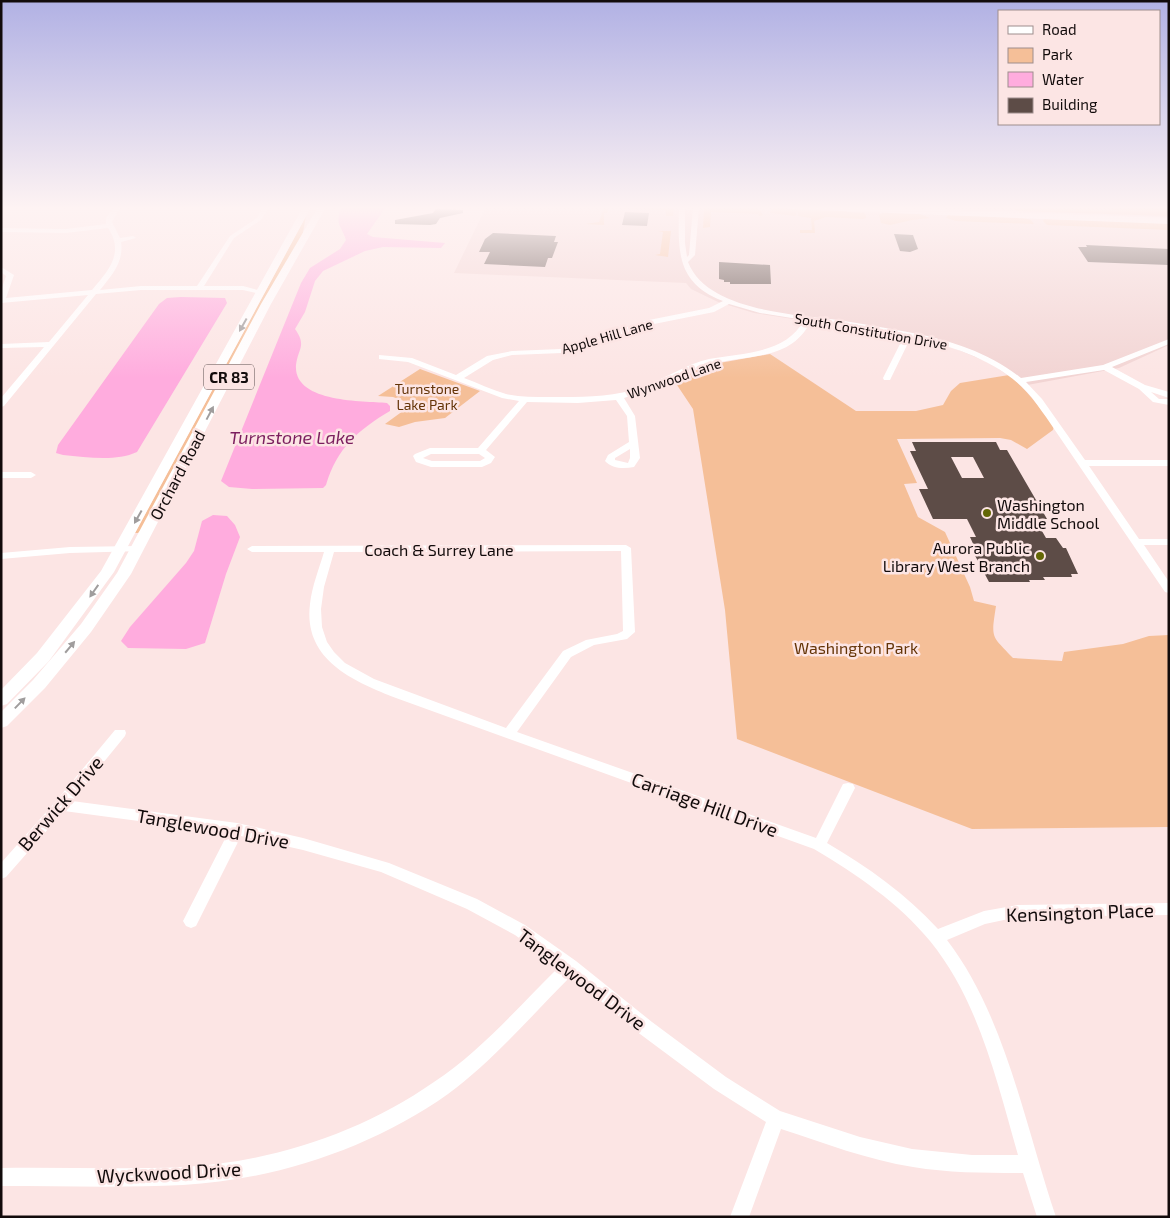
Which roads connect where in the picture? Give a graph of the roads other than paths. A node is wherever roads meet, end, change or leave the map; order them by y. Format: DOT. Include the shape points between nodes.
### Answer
graph roads {
  1 [pos="115,264"];
  2 [pos="215,264"];
  3 [pos="276,264"];
  4 [pos="289,264"];
  5 [pos="687,264"];
  6 [pos="1,269"];
  7 [pos="264,287"];
  8 [pos="199,288"];
  9 [pos="243,288"];
  10 [pos="95,292"];
  11 [pos="2,300"];
  12 [pos="730,301"];
  13 [pos="808,319"];
  14 [pos="908,335"];
  15 [pos="1169,341"];
  16 [pos="52,344"];
  17 [pos="1,346"];
  18 [pos="382,357"];
  19 [pos="1105,367"];
  20 [pos="458,378"];
  21 [pos="887,378"];
  22 [pos="1020,381"];
  23 [pos="1142,387"];
  24 [pos="1169,395"];
  25 [pos="619,397"];
  26 [pos="525,398"];
  27 [pos="1169,402"];
  28 [pos="1,404"];
  29 [pos="633,442"];
  30 [pos="481,451"];
  31 [pos="1082,463"];
  32 [pos="1169,463"];
  33 [pos="1,475"];
  34 [pos="31,475"];
  35 [pos="1135,542"];
  36 [pos="1169,542"];
  37 [pos="120,549"];
  38 [pos="138,549"];
  39 [pos="252,550"];
  40 [pos="330,550"];
  41 [pos="1,556"];
  42 [pos="1169,590"];
  43 [pos="1,700"];
  44 [pos="1,722"];
  45 [pos="120,733"];
  46 [pos="508,734"];
  47 [pos="848,788"];
  48 [pos="61,805"];
  49 [pos="237,829"];
  50 [pos="819,845"];
  51 [pos="1,873"];
  52 [pos="1169,909"];
  53 [pos="191,921"];
  54 [pos="936,937"];
  55 [pos="570,966"];
  56 [pos="776,1118"];
  57 [pos="1029,1164"];
  58 [pos="1,1177"];
  59 [pos="739,1217"];
  60 [pos="1047,1217"];
  1 -- 10 [label="street"];
  2 -- 8 [label="street"];
  3 -- 7 [label="main road, Orchard Road / CR 83"];
  38 -- 4 [label="main road, Orchard Road / CR 83, one-way"];
  5 -- 12 [label="street, South Constitution Drive" via="689,273 698,283"];
  6 -- 11 [label="street" via="10,275"];
  7 -- 9 [label="street"];
  7 -- 9 [label="street"];
  7 -- 37 [label="main road, Orchard Road / CR 83, one-way"];
  8 -- 9 [label="street"];
  8 -- 10 [label="street"];
  10 -- 11 [label="street"];
  10 -- 16 [label="street"];
  12 -- 13 [label="street, South Constitution Drive" via="753,309"];
  12 -- 20 [label="street, Apple Hill Lane" via="712,310 652,322 562,351 512,353 490,358"];
  13 -- 14 [label="street, South Constitution Drive"];
  13 -- 25 [label="street, Wynwood Lane" via="801,333 783,345 763,353 709,362"];
  14 -- 21 [label="street"];
  14 -- 22 [label="street, South Constitution Drive" via="946,343 978,356"];
  15 -- 19 [label="street"];
  16 -- 17 [label="street"];
  16 -- 28 [label="street"];
  18 -- 20 [label="street, Wynwood Lane" via="409,360"];
  19 -- 22 [label="street"];
  19 -- 23 [label="street"];
  20 -- 26 [label="street, Wynwood Lane" via="505,396"];
  22 -- 31 [label="street, South Constitution Drive" via="1044,408"];
  23 -- 24 [label="street"];
  23 -- 27 [label="street" via="1150,398"];
  25 -- 26 [label="street, Wynwood Lane" via="578,400"];
  25 -- 29 [label="street" via="631,416"];
  26 -- 30 [label="street"];
  30 -- 30 [label="street" via="430,451 418,456 418,460 431,464 482,464 490,457"];
  31 -- 32 [label="street"];
  31 -- 35 [label="street, South Constitution Drive"];
  33 -- 34 [label="street"];
  35 -- 36 [label="street"];
  35 -- 42 [label="street, South Constitution Drive"];
  37 -- 38 [label="street"];
  37 -- 41 [label="street"];
  37 -- 43 [label="main road, Orchard Road / CR 83, one-way" via="81,609 43,657"];
  44 -- 38 [label="main road, Orchard Road / CR 83, one-way" via="39,684 86,628"];
  39 -- 40 [label="street, Coach & Surrey Lane"];
  40 -- 46 [label="street, Carriage Hill Drive" via="315,608 319,638 328,655 366,682"];
  40 -- 46 [label="street, Coach & Surrey Lane" via="626,548 629,632 566,654"];
  45 -- 48 [label="street, Berwick Drive"];
  46 -- 50 [label="street, Carriage Hill Drive"];
  47 -- 50 [label="street"];
  48 -- 49 [label="street, Tanglewood Drive"];
  48 -- 51 [label="street, Berwick Drive"];
  49 -- 53 [label="street"];
  49 -- 55 [label="street, Tanglewood Drive" via="341,854 430,884 520,930"];
  50 -- 54 [label="street, Carriage Hill Drive" via="887,890"];
  52 -- 54 [label="street, Kensington Place" via="1018,911 984,918"];
  54 -- 57 [label="street, Carriage Hill Drive" via="968,987 988,1032"];
  55 -- 56 [label="street, Tanglewood Drive" via="720,1084"];
  55 -- 58 [label="street, Wyckwood Drive" via="441,1088 398,1114 325,1148 267,1165 210,1174"];
  56 -- 57 [label="street, Tanglewood Drive" via="852,1143 912,1158 972,1164"];
  56 -- 59 [label="street"];
  57 -- 60 [label="street, Carriage Hill Drive"];
}
